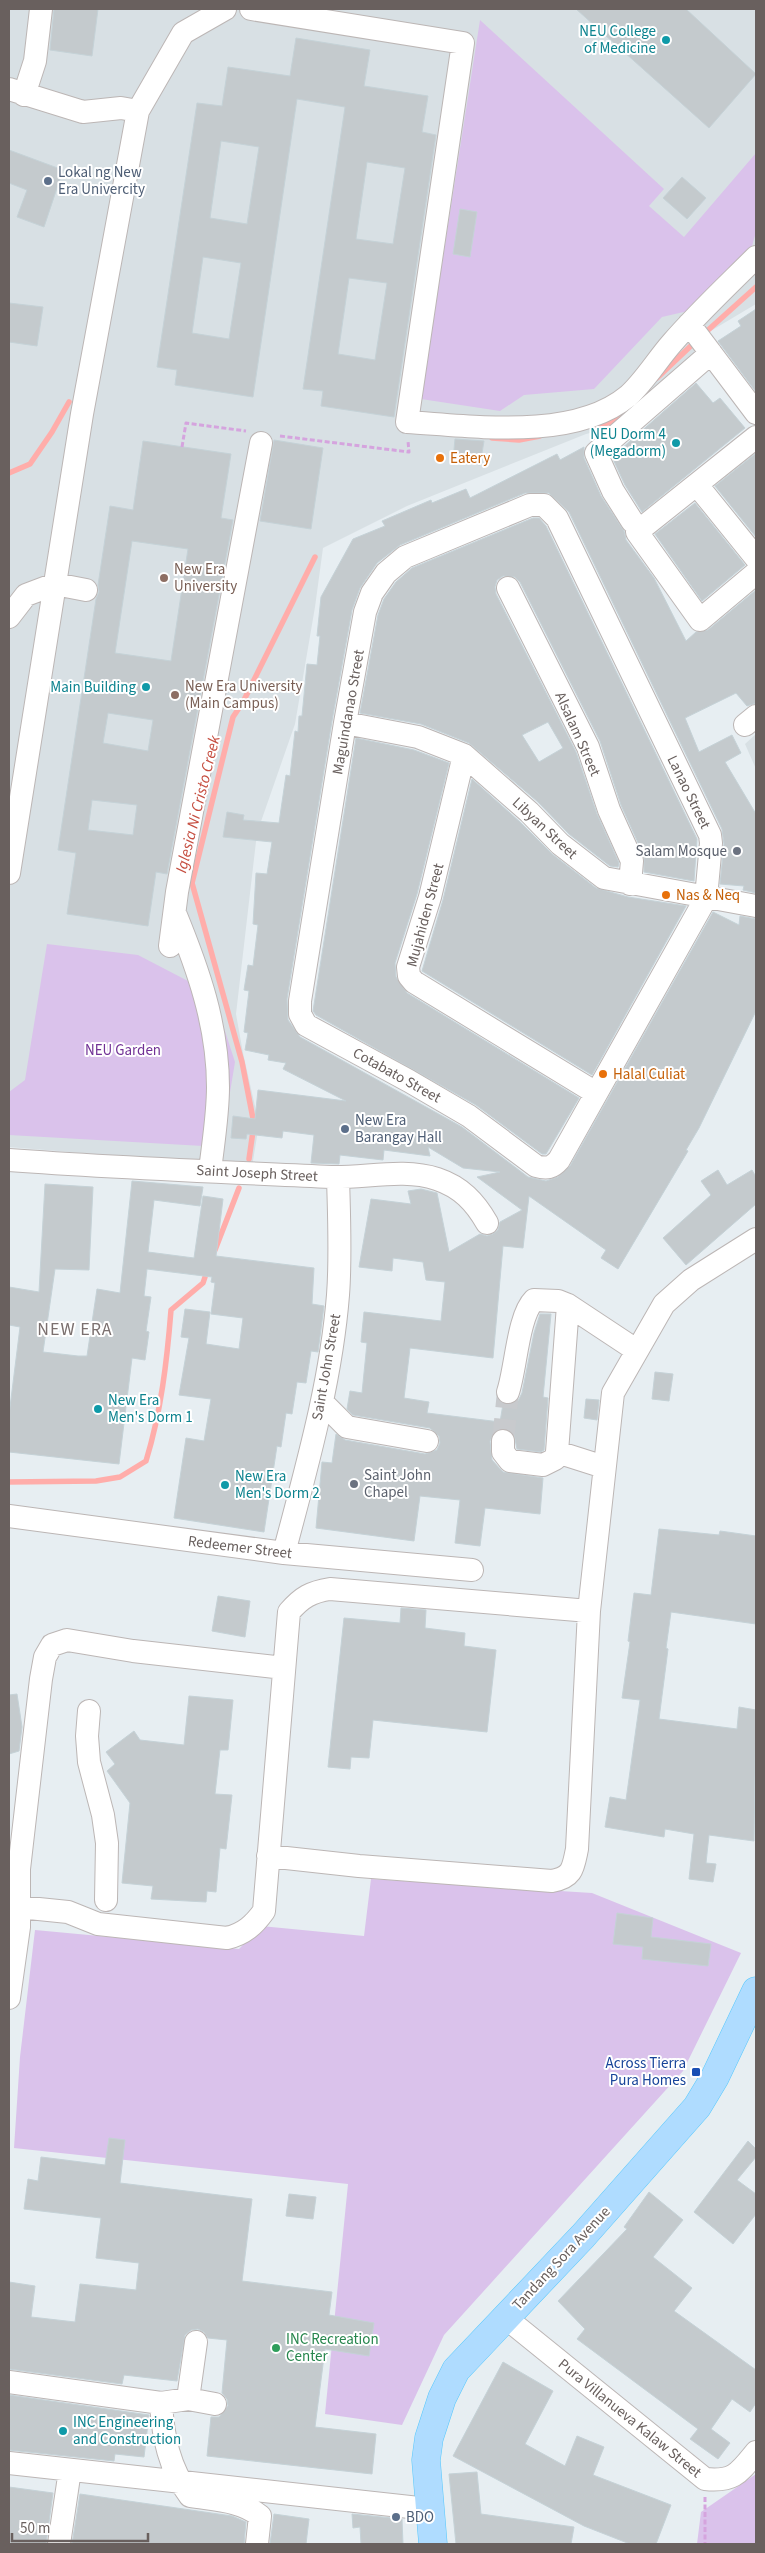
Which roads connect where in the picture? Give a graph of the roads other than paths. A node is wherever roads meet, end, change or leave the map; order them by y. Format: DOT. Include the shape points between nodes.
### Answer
graph roads {
  1 [pos="41,9"];
  2 [pos="225,9"];
  3 [pos="251,9"];
  4 [pos="16,92"];
  5 [pos="138,111"];
  6 [pos="756,257"];
  7 [pos="689,324"];
  8 [pos="710,353"];
  9 [pos="756,412"];
  10 [pos="262,437"];
  11 [pos="756,437"];
  12 [pos="696,485"];
  13 [pos="530,506"];
  14 [pos="632,521"];
  15 [pos="756,558"];
  16 [pos="55,584"];
  17 [pos="752,586"];
  18 [pos="508,588"];
  19 [pos="86,590"];
  20 [pos="9,617"];
  21 [pos="345,722"];
  22 [pos="464,755"];
  23 [pos="9,873"];
  24 [pos="630,884"];
  25 [pos="706,898"];
  26 [pos="756,906"];
  27 [pos="174,912"];
  28 [pos="170,946"];
  29 [pos="300,1014"];
  30 [pos="596,1093"];
  31 [pos="9,1160"];
  32 [pos="546,1168"];
  33 [pos="210,1171"];
  34 [pos="338,1177"];
  35 [pos="487,1223"];
  36 [pos="756,1239"];
  37 [pos="568,1305"];
  38 [pos="636,1350"];
  39 [pos="508,1392"];
  40 [pos="322,1402"];
  41 [pos="503,1441"];
  42 [pos="427,1442"];
  43 [pos="558,1452"];
  44 [pos="604,1467"];
  45 [pos="9,1516"];
  46 [pos="284,1553"];
  47 [pos="472,1570"];
  48 [pos="589,1611"];
  49 [pos="284,1668"];
  50 [pos="89,1711"];
  51 [pos="268,1856"];
  52 [pos="106,1900"];
  53 [pos="19,1907"];
  54 [pos="756,1992"];
  55 [pos="9,1998"];
  56 [pos="506,2318"];
  57 [pos="196,2342"];
  58 [pos="9,2382"];
  59 [pos="188,2399"];
  60 [pos="160,2403"];
  61 [pos="215,2404"];
  62 [pos="756,2452"];
  63 [pos="9,2463"];
  64 [pos="70,2470"];
  65 [pos="179,2482"];
  66 [pos="428,2508"];
  67 [pos="59,2544"];
  68 [pos="257,2544"];
  69 [pos="433,2544"];
  1 -- 4 [label="street" via="35,61"];
  2 -- 5 [label="street" via="183,34"];
  3 -- 7 [label="street" via="463,42 407,422 522,428 579,420 628,395"];
  4 -- 5 [label="street" via="83,112 121,108"];
  5 -- 16 [label="street" via="82,414"];
  6 -- 7 [label="street"];
  7 -- 8 [label="street"];
  8 -- 9 [label="street"];
  8 -- 14 [label="street" via="596,453 613,491"];
  10 -- 27 [label="street"];
  11 -- 12 [label="street"];
  12 -- 15 [label="street"];
  12 -- 17 [label="street" via="637,532 700,620"];
  13 -- 21 [label="street, Maguindanao Street" via="405,557 386,574 372,593 365,612"];
  13 -- 25 [label="street, Lanao Street" via="544,505 557,518 710,835"];
  16 -- 19 [label="street"];
  16 -- 20 [label="street" via="26,595"];
  16 -- 23 [label="street"];
  18 -- 24 [label="street, Alsalam Street" via="588,747 609,810 632,861"];
  21 -- 22 [label="street, Libyan Street" via="418,737"];
  21 -- 29 [label="street, Maguindanao Street"];
  22 -- 24 [label="street, Libyan Street" via="590,868 604,878"];
  22 -- 30 [label="street, Mujahiden Street" via="430,897 408,967 409,976"];
  24 -- 25 [label="street, Libyan Street"];
  25 -- 26 [label="street, Libyan Street"];
  25 -- 30 [label="street, Lanao Street"];
  27 -- 28 [label="street"];
  27 -- 33 [label="street" via="198,970 214,1030 218,1087"];
  29 -- 32 [label="street, Cotabato Street" via="306,1025 439,1098 536,1166"];
  30 -- 32 [label="street, Lanao Street" via="559,1160 553,1167"];
  31 -- 33 [label="street, Saint Joseph Street"];
  33 -- 34 [label="street, Saint Joseph Street"];
  34 -- 35 [label="street, Saint Joseph Street" via="410,1175 437,1179 458,1188 472,1200"];
  34 -- 40 [label="street, Saint John Street" via="338,1295"];
  36 -- 38 [label="street" via="691,1280 664,1304"];
  37 -- 38 [label="street"];
  37 -- 39 [label="street" via="558,1300 534,1300 528,1306"];
  37 -- 43 [label="street"];
  38 -- 44 [label="street" via="613,1393"];
  40 -- 42 [label="street" via="347,1427"];
  40 -- 46 [label="street, Saint John Street"];
  41 -- 43 [label="street" via="503,1452 510,1460 543,1466 555,1459"];
  43 -- 44 [label="street"];
  44 -- 48 [label="street"];
  45 -- 46 [label="street, Redeemer Street"];
  46 -- 47 [label="street, Redeemer Street"];
  48 -- 49 [label="street" via="330,1589 312,1592 301,1598 289,1612"];
  48 -- 51 [label="street" via="577,1849 573,1868 565,1878 552,1881"];
  49 -- 51 [label="street"];
  49 -- 53 [label="street" via="67,1640 52,1645 45,1657 41,1679 19,1869"];
  50 -- 52 [label="street" via="89,1762 107,1844"];
  51 -- 53 [label="street" via="264,1911 240,1935 227,1938 98,1924 68,1912"];
  53 -- 55 [label="street" via="20,1927"];
  54 -- 56 [label="main road, Tandang Sora Avenue" via="697,2107"];
  56 -- 62 [label="street, Pura Villanueva Kalaw Street" via="705,2479 723,2481 738,2474"];
  56 -- 66 [label="main road, Tandang Sora Avenue" via="456,2370 442,2398 429,2438 426,2460"];
  57 -- 59 [label="street"];
  58 -- 60 [label="street"];
  59 -- 60 [label="street"];
  59 -- 61 [label="street"];
  60 -- 65 [label="street" via="167,2451"];
  63 -- 64 [label="street"];
  64 -- 65 [label="street"];
  64 -- 67 [label="street"];
  65 -- 66 [label="street"];
  65 -- 68 [label="street" via="190,2496 253,2509 260,2516"];
  66 -- 69 [label="main road, Tandang Sora Avenue"];
}
